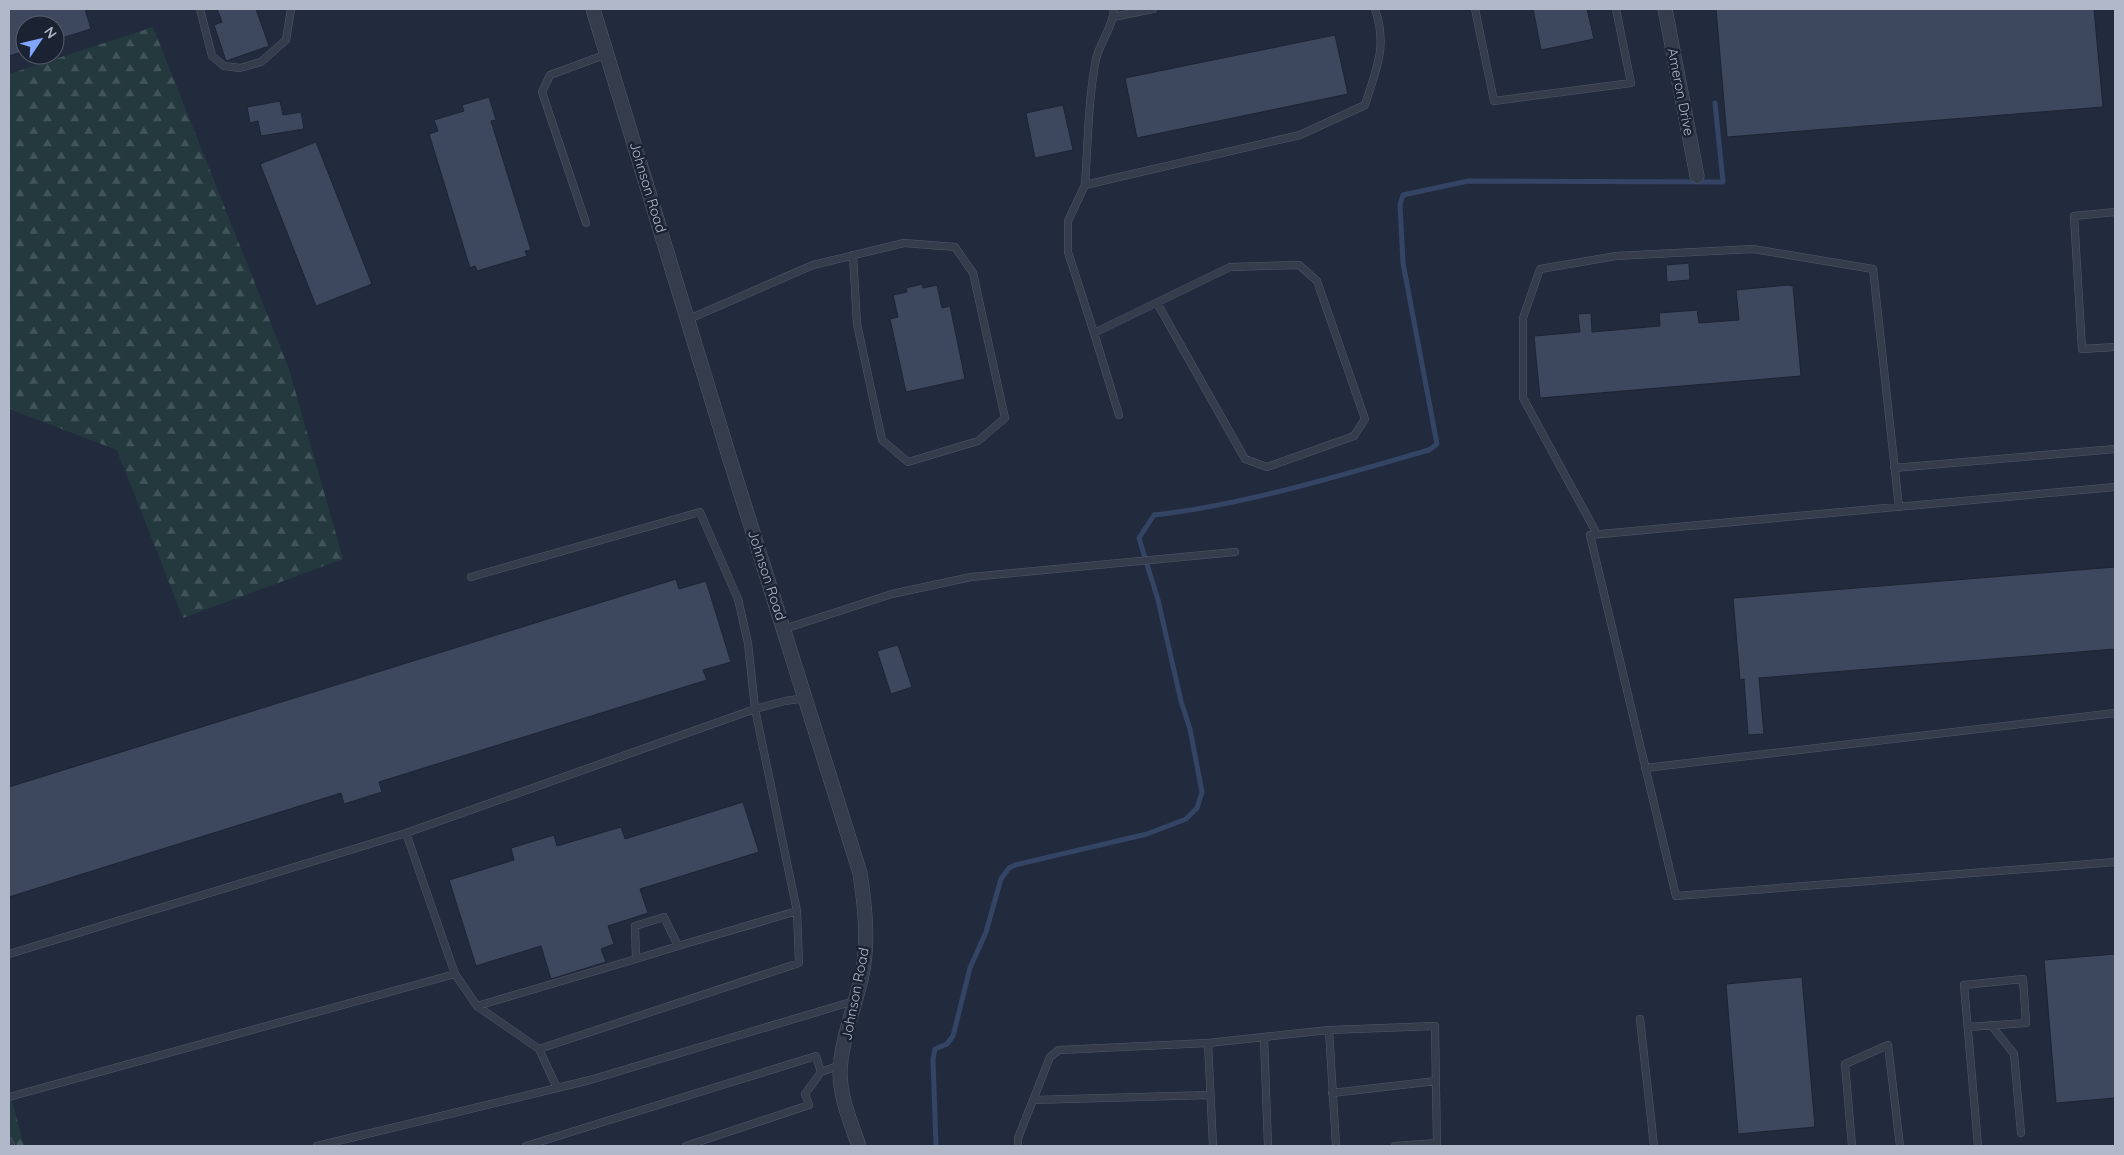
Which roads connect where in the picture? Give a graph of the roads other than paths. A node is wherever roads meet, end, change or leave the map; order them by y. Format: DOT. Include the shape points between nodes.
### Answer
graph roads {
  1 [pos="200,9"];
  2 [pos="291,9"];
  3 [pos="593,9"];
  4 [pos="1114,9"];
  5 [pos="1153,9"];
  6 [pos="1376,9"];
  7 [pos="1475,9"];
  8 [pos="1616,9"];
  9 [pos="1665,9"];
  10 [pos="1113,17"];
  11 [pos="607,54"];
  12 [pos="1697,176"];
  13 [pos="1085,185"];
  14 [pos="2115,212"];
  15 [pos="586,223"];
  16 [pos="853,255"];
  17 [pos="1157,303"];
  18 [pos="689,319"];
  19 [pos="1094,333"];
  20 [pos="2115,347"];
  21 [pos="1119,415"];
  22 [pos="2115,449"];
  23 [pos="1894,468"];
  24 [pos="2115,487"];
  25 [pos="1899,507"];
  26 [pos="1597,534"];
  27 [pos="1236,552"];
  28 [pos="471,577"];
  29 [pos="784,629"];
  30 [pos="806,698"];
  31 [pos="755,709"];
  32 [pos="2115,713"];
  33 [pos="1645,768"];
  34 [pos="406,833"];
  35 [pos="2115,862"];
  36 [pos="797,911"];
  37 [pos="678,946"];
  38 [pos="9,954"];
  39 [pos="636,959"];
  40 [pos="455,974"];
  41 [pos="854,1000"];
  42 [pos="477,1006"];
  43 [pos="1640,1019"];
  44 [pos="1991,1025"];
  45 [pos="1968,1027"];
  46 [pos="1328,1030"];
  47 [pos="1264,1038"];
  48 [pos="1208,1043"];
  49 [pos="539,1049"];
  50 [pos="841,1065"];
  51 [pos="820,1072"];
  52 [pos="1436,1081"];
  53 [pos="557,1088"];
  54 [pos="1332,1093"];
  55 [pos="1210,1095"];
  56 [pos="9,1097"];
  57 [pos="1033,1100"];
  58 [pos="2021,1133"];
  59 [pos="9,1141"];
  60 [pos="1437,1145"];
  61 [pos="10,1146"];
  62 [pos="316,1146"];
  63 [pos="526,1146"];
  64 [pos="686,1146"];
  65 [pos="859,1146"];
  66 [pos="1018,1146"];
  67 [pos="1213,1146"];
  68 [pos="1268,1146"];
  69 [pos="1336,1146"];
  70 [pos="1395,1146"];
  71 [pos="1654,1146"];
  72 [pos="1852,1146"];
  73 [pos="1900,1146"];
  74 [pos="1978,1146"];
  1 -- 2 [label="lane" via="212,56 224,66 240,68 261,62 286,40"];
  3 -- 11 [label="street, Johnson Road"];
  4 -- 10 [label="lane"];
  5 -- 10 [label="lane"];
  6 -- 13 [label="lane" via="1382,51 1365,105 1300,135"];
  7 -- 8 [label="lane" via="1494,102 1631,83"];
  9 -- 12 [label="street, Ameron Drive"];
  10 -- 13 [label="lane" via="1096,58"];
  11 -- 15 [label="lane" via="550,74 542,92"];
  11 -- 18 [label="street, Johnson Road"];
  13 -- 19 [label="lane" via="1068,221 1068,252"];
  14 -- 20 [label="lane" via="2074,216 2082,349"];
  16 -- 16 [label="lane" via="904,243 955,247 973,273 1005,418 978,441 908,462 882,440 857,324"];
  16 -- 18 [label="lane" via="812,265"];
  17 -- 17 [label="lane" via="1230,267 1299,265 1317,281 1365,418 1354,436 1268,467 1245,459"];
  17 -- 19 [label="lane"];
  18 -- 29 [label="street, Johnson Road"];
  19 -- 21 [label="lane"];
  22 -- 23 [label="lane"];
  23 -- 25 [label="lane"];
  23 -- 26 [label="lane" via="1873,269 1753,249 1616,256 1540,269 1523,318 1522,398"];
  24 -- 25 [label="lane"];
  25 -- 26 [label="lane"];
  26 -- 33 [label="lane" via="1590,534"];
  27 -- 29 [label="lane" via="971,577 892,594"];
  28 -- 31 [label="lane" via="700,512 738,599 748,643"];
  29 -- 30 [label="street, Johnson Road"];
  30 -- 31 [label="lane"];
  30 -- 41 [label="street, Johnson Road" via="860,873 866,937 862,975"];
  31 -- 34 [label="lane"];
  31 -- 36 [label="lane"];
  32 -- 33 [label="lane"];
  33 -- 35 [label="lane" via="1676,896"];
  34 -- 38 [label="lane"];
  34 -- 40 [label="lane"];
  36 -- 37 [label="lane"];
  36 -- 49 [label="lane" via="799,963"];
  37 -- 39 [label="lane"];
  37 -- 39 [label="lane" via="664,918 635,926"];
  39 -- 42 [label="lane"];
  40 -- 42 [label="lane"];
  40 -- 56 [label="lane"];
  41 -- 50 [label="street, Johnson Road"];
  41 -- 53 [label="lane"];
  42 -- 49 [label="lane"];
  43 -- 71 [label="lane"];
  44 -- 45 [label="lane"];
  44 -- 45 [label="lane" via="2026,1023 2023,978 1964,985"];
  44 -- 58 [label="lane" via="2014,1054"];
  45 -- 74 [label="lane"];
  46 -- 47 [label="lane"];
  46 -- 52 [label="lane" via="1435,1026"];
  46 -- 54 [label="lane"];
  47 -- 48 [label="lane"];
  47 -- 68 [label="lane"];
  48 -- 55 [label="lane"];
  48 -- 57 [label="lane" via="1059,1050 1050,1056"];
  49 -- 53 [label="lane"];
  50 -- 51 [label="lane"];
  50 -- 65 [label="street, Johnson Road" via="843,1097"];
  51 -- 63 [label="lane" via="816,1056"];
  51 -- 64 [label="lane" via="806,1094 809,1105"];
  52 -- 54 [label="lane"];
  52 -- 60 [label="lane"];
  53 -- 62 [label="lane"];
  54 -- 69 [label="lane"];
  55 -- 57 [label="lane"];
  55 -- 67 [label="lane"];
  57 -- 66 [label="lane"];
  59 -- 61 [label="lane"];
  60 -- 70 [label="lane"];
  72 -- 73 [label="lane" via="1845,1064 1888,1044"];
}
